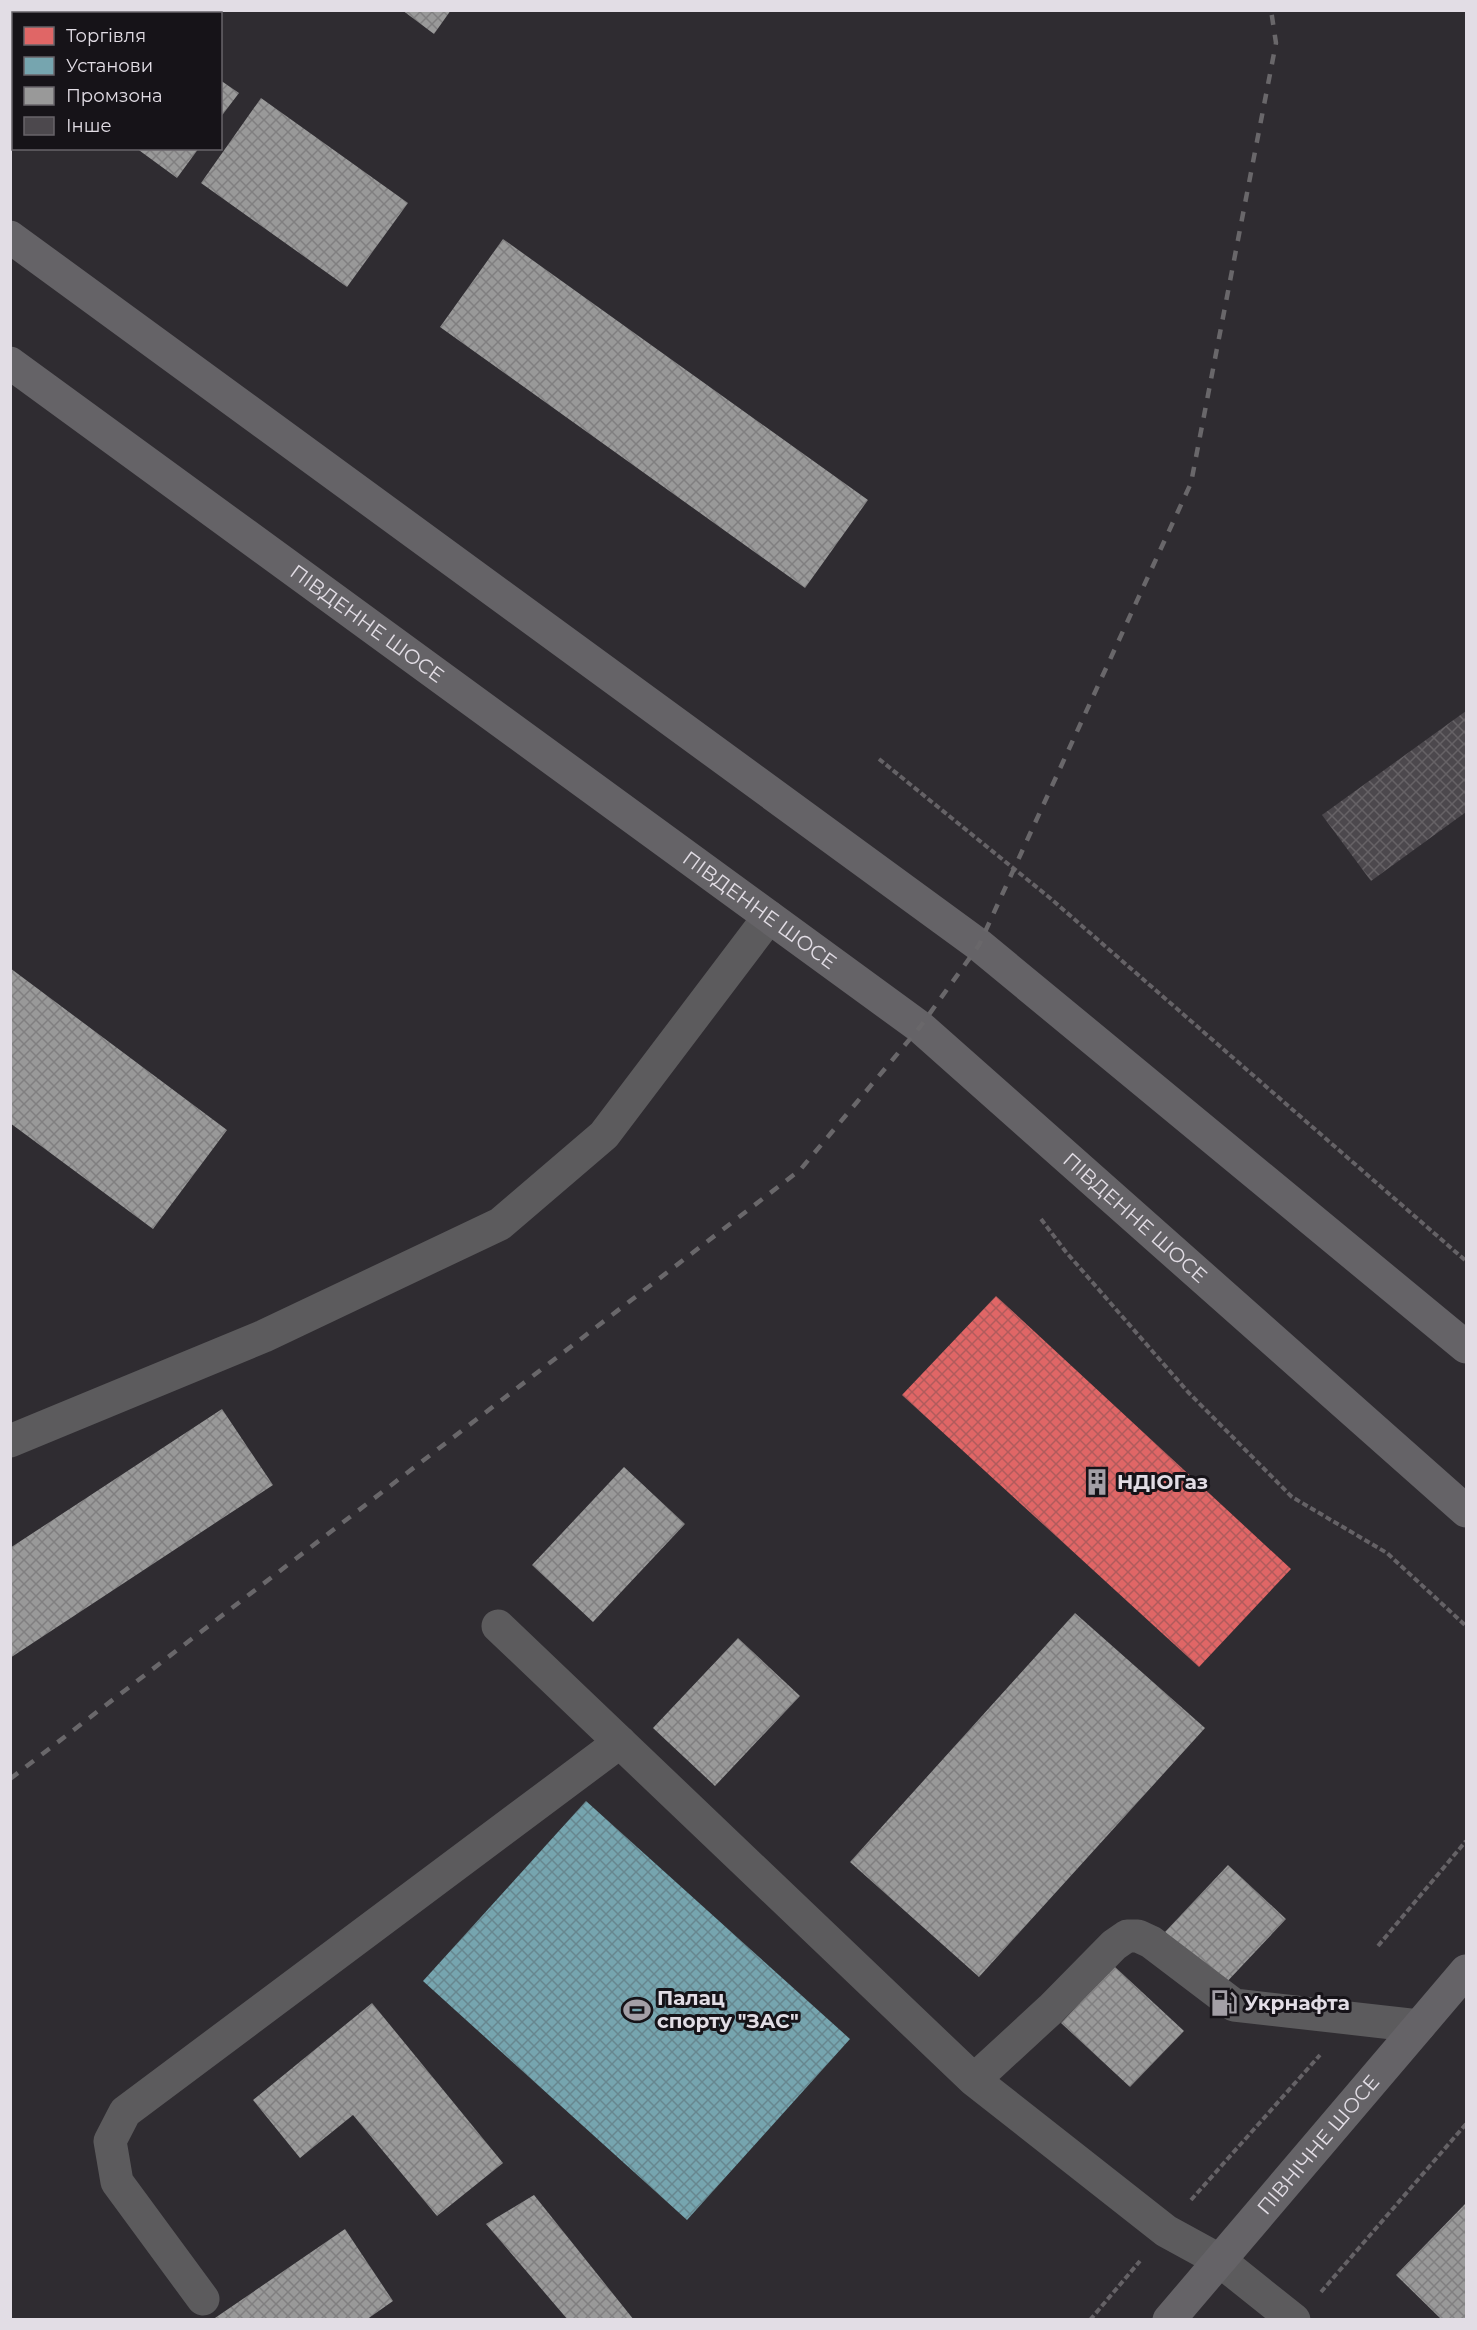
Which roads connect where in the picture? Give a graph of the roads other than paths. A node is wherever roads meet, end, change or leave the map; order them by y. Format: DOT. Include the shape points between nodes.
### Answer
graph roads {
  1 [pos="10,237"];
  2 [pos="10,363"];
  3 [pos="769,917"];
  4 [pos="1467,1347"];
  5 [pos="10,1441"];
  6 [pos="1467,1511"];
  7 [pos="498,1626"];
  8 [pos="620,1742"];
  9 [pos="1467,1971"];
  10 [pos="1419,2026"];
  11 [pos="974,2080"];
  12 [pos="1219,2260"];
  13 [pos="203,2299"];
  14 [pos="1169,2319"];
  15 [pos="1294,2319"];
  1 -- 4 [label="main road" via="979,945"];
  2 -- 3 [label="main road, ПІВДЕННЕ ШОСЕ"];
  3 -- 5 [label="street" via="604,1135 500,1224 264,1336"];
  3 -- 6 [label="main road, ПІВДЕННЕ ШОСЕ" via="920,1027"];
  7 -- 8 [label="street"];
  8 -- 11 [label="street"];
  8 -- 13 [label="street" via="125,2112 110,2141 117,2182"];
  9 -- 10 [label="main road, ПІВНІЧНЕ ШОСЕ"];
  10 -- 11 [label="street" via="1234,2005 1151,1942 1127,1936"];
  10 -- 12 [label="main road, ПІВНІЧНЕ ШОСЕ"];
  11 -- 12 [label="street" via="1166,2231"];
  12 -- 14 [label="main road, ПІВНІЧНЕ ШОСЕ"];
  12 -- 15 [label="street"];
}
